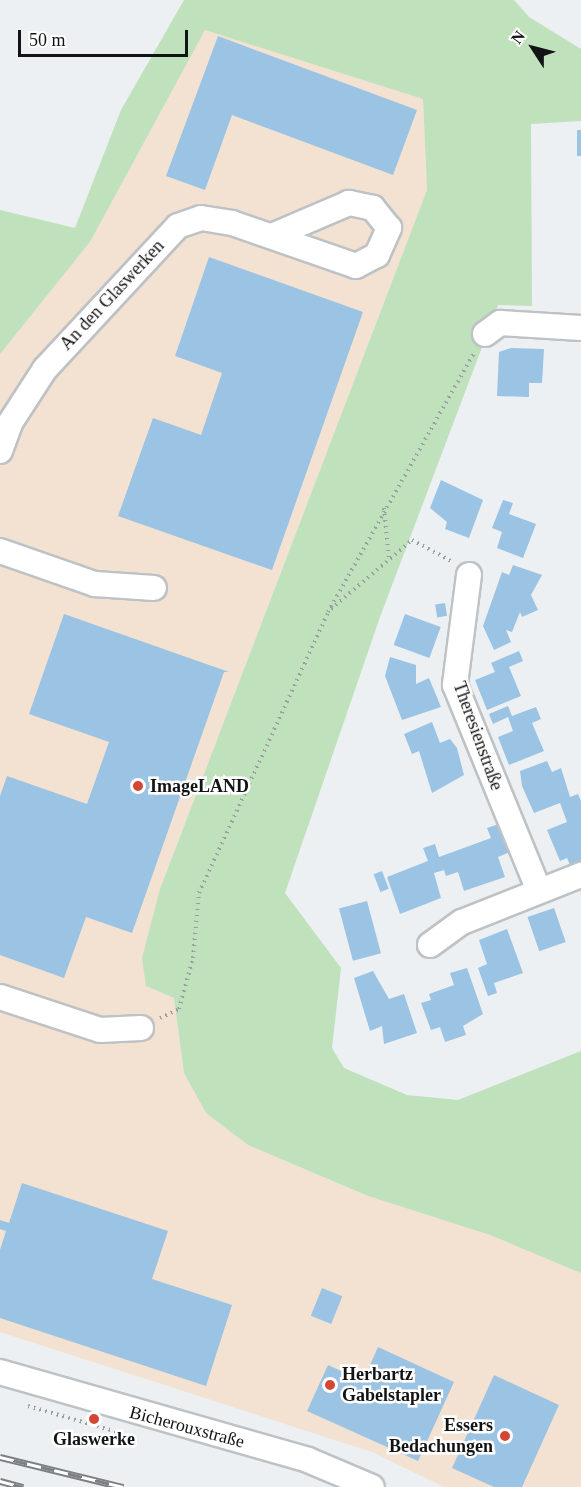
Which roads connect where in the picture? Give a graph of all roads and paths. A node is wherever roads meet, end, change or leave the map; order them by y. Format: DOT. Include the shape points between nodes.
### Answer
graph roads {
  1 [pos="272,236"];
  2 [pos="581,328"];
  3 [pos="485,334"];
  4 [pos="0,451"];
  5 [pos="384,508"];
  6 [pos="0,550"];
  7 [pos="389,558"];
  8 [pos="469,575"];
  9 [pos="154,588"];
  10 [pos="328,612"];
  11 [pos="581,875"];
  12 [pos="539,891"];
  13 [pos="430,945"];
  14 [pos="0,997"];
  15 [pos="141,1028"];
  16 [pos="0,1372"];
  17 [pos="372,1487"];
  1 -- 4 [label="street, An den Glaswerken" via="201,218 178,226 45,369 10,423"];
  2 -- 3 [label="street" via="500,323"];
  3 -- 5 [label="path"];
  5 -- 7 [label="path"];
  5 -- 10 [label="path"];
  6 -- 9 [label="street" via="95,584"];
  7 -- 8 [label="path" via="412,540 441,551"];
  7 -- 10 [label="path"];
  8 -- 12 [label="street, Theresienstraße" via="456,685"];
  10 -- 15 [label="path" via="199,893 193,958 179,1009"];
  11 -- 12 [label="street"];
  12 -- 13 [label="street" via="462,922"];
  14 -- 15 [label="street" via="100,1030"];
  16 -- 17 [label="street, Bicherouxstraße" via="308,1460"];
}
